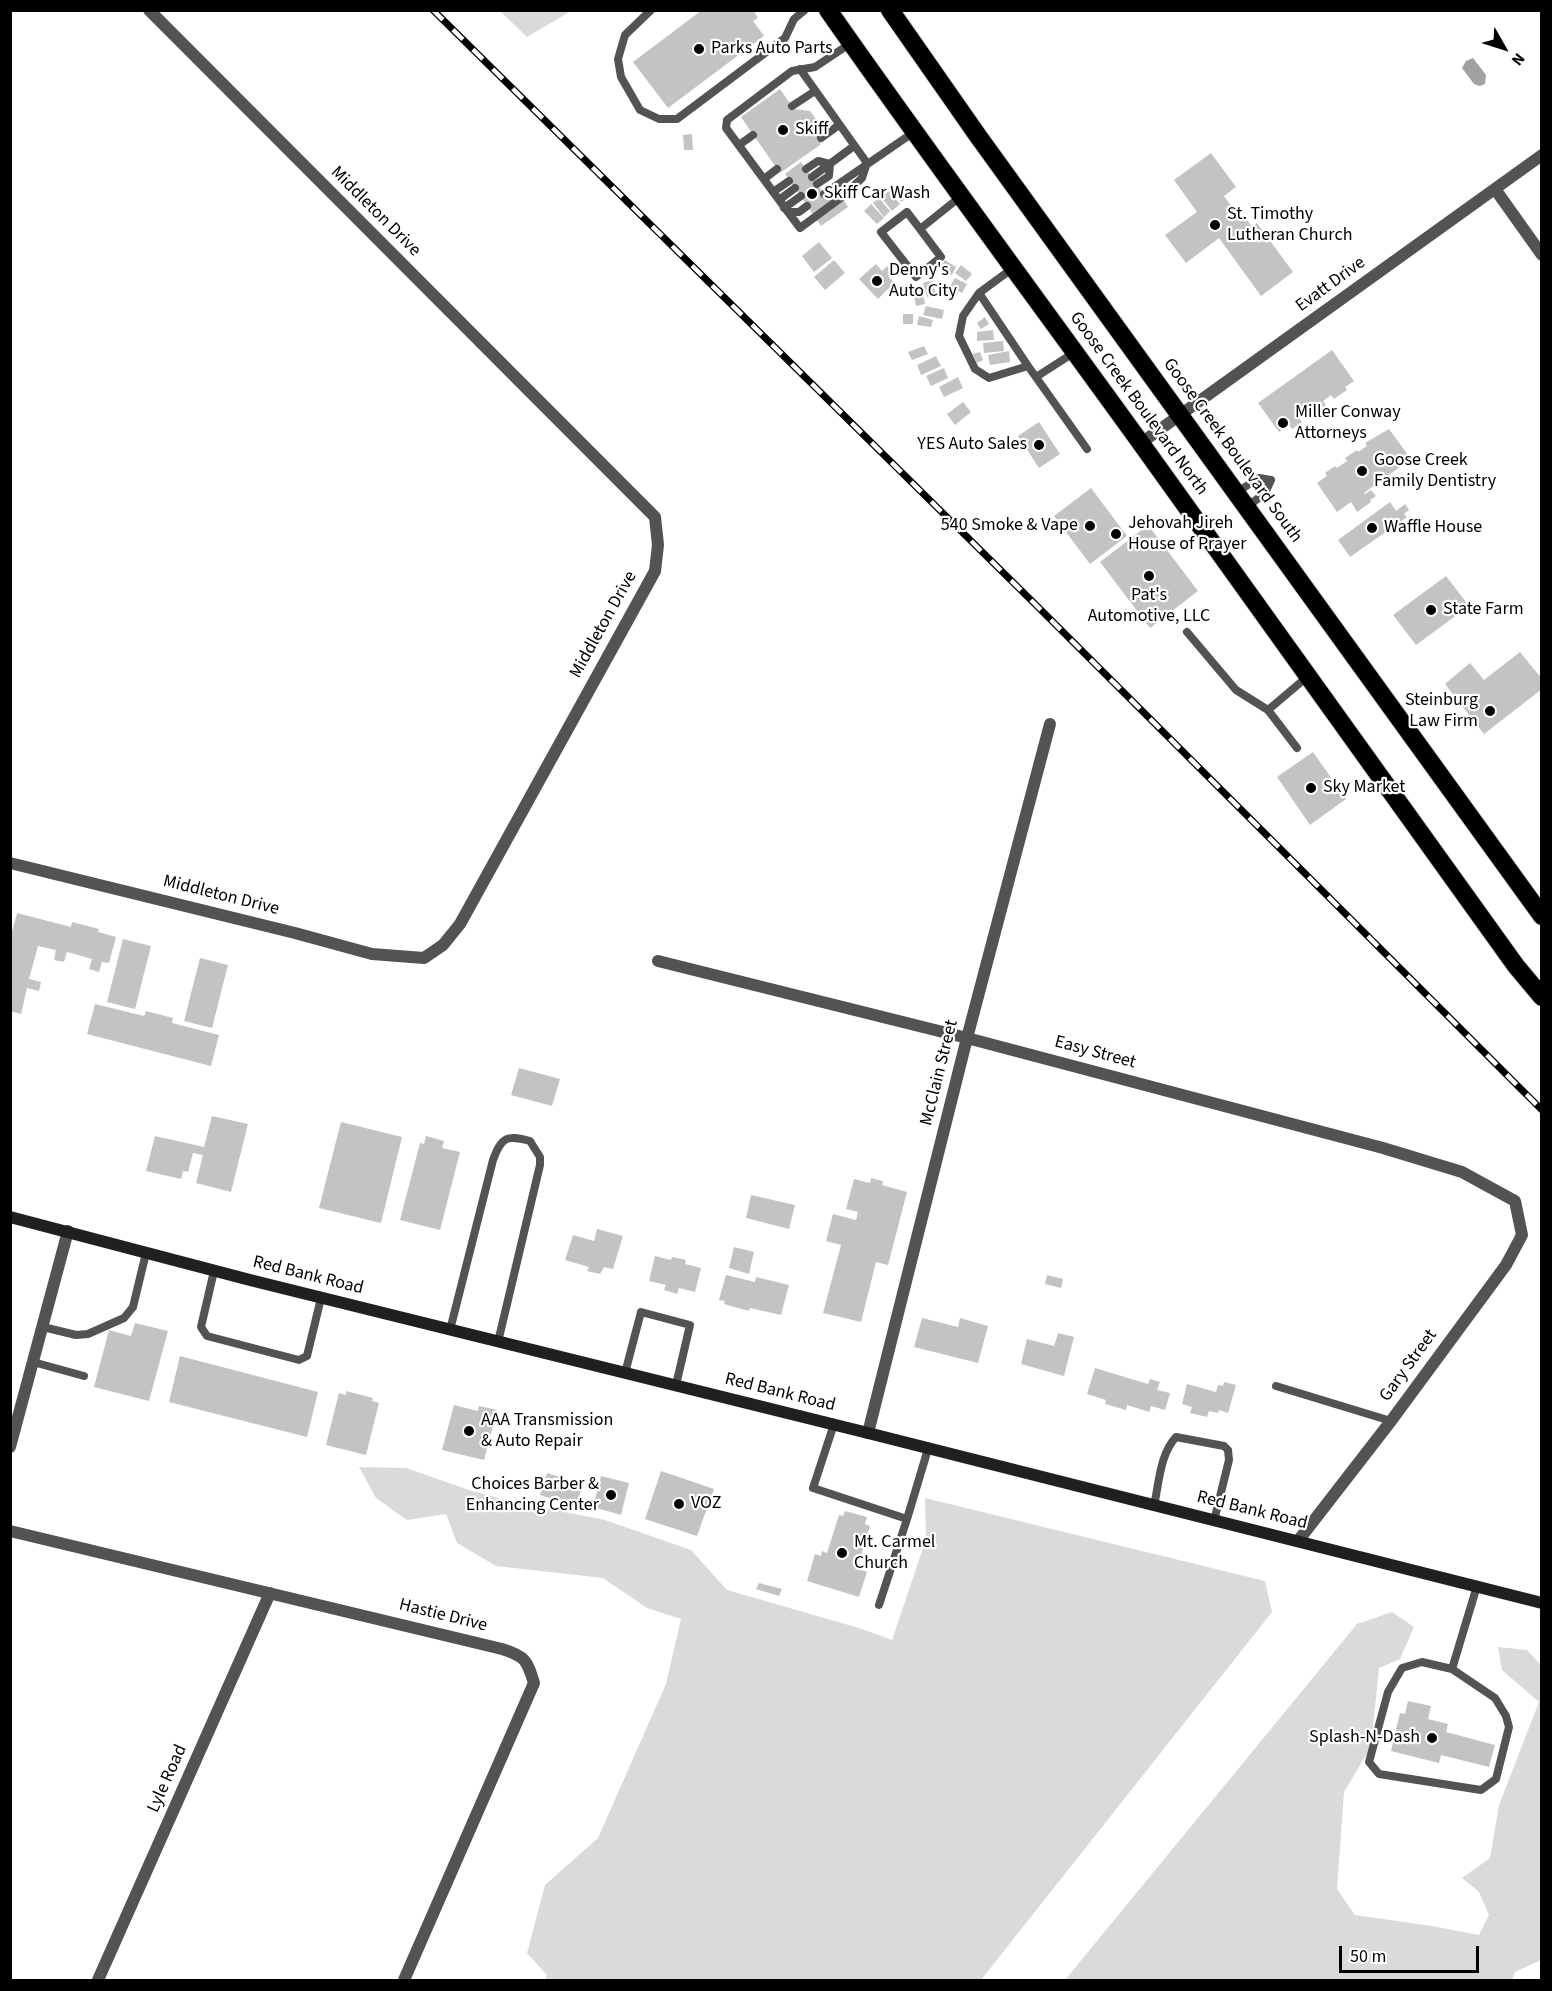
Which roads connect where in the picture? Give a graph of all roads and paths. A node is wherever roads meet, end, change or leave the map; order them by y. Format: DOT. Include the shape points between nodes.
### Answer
graph roads {
  1 [pos="149,10"];
  2 [pos="651,10"];
  3 [pos="789,10"];
  4 [pos="806,10"];
  5 [pos="828,10"];
  6 [pos="890,10"];
  7 [pos="794,19"];
  8 [pos="851,42"];
  9 [pos="800,69"];
  10 [pos="815,90"];
  11 [pos="792,106"];
  12 [pos="839,125"];
  13 [pos="914,132"];
  14 [pos="753,135"];
  15 [pos="821,138"];
  16 [pos="739,145"];
  17 [pos="854,146"];
  18 [pos="1542,155"];
  19 [pos="867,163"];
  20 [pos="830,164"];
  21 [pos="777,169"];
  22 [pos="806,169"];
  23 [pos="812,177"];
  24 [pos="764,179"];
  25 [pos="789,181"];
  26 [pos="817,184"];
  27 [pos="795,188"];
  28 [pos="1495,189"];
  29 [pos="773,192"];
  30 [pos="824,194"];
  31 [pos="801,196"];
  32 [pos="960,197"];
  33 [pos="779,200"];
  34 [pos="807,206"];
  35 [pos="786,210"];
  36 [pos="920,229"];
  37 [pos="1542,255"];
  38 [pos="1013,268"];
  39 [pos="979,292"];
  40 [pos="1075,352"];
  41 [pos="1028,366"];
  42 [pos="1036,377"];
  43 [pos="1180,415"];
  44 [pos="1141,443"];
  45 [pos="1087,449"];
  46 [pos="1187,632"];
  47 [pos="1307,677"];
  48 [pos="1268,710"];
  49 [pos="1050,724"];
  50 [pos="1297,748"];
  51 [pos="10,863"];
  52 [pos="1542,916"];
  53 [pos="658,961"];
  54 [pos="1542,997"];
  55 [pos="967,1038"];
  56 [pos="1515,1201"];
  57 [pos="10,1217"];
  58 [pos="68,1232"];
  59 [pos="146,1253"];
  60 [pos="214,1271"];
  61 [pos="321,1298"];
  62 [pos="43,1327"];
  63 [pos="450,1330"];
  64 [pos="498,1342"];
  65 [pos="33,1362"];
  66 [pos="625,1373"];
  67 [pos="84,1376"];
  68 [pos="676,1385"];
  69 [pos="1276,1386"];
  70 [pos="1391,1420"];
  71 [pos="834,1424"];
  72 [pos="868,1433"];
  73 [pos="10,1447"];
  74 [pos="928,1449"];
  75 [pos="1154,1506"];
  76 [pos="907,1519"];
  77 [pos="1214,1521"];
  78 [pos="10,1531"];
  79 [pos="1298,1541"];
  80 [pos="1477,1586"];
  81 [pos="270,1593"];
  82 [pos="1542,1603"];
  83 [pos="879,1605"];
  84 [pos="1452,1669"];
  85 [pos="98,1980"];
  86 [pos="404,1980"];
  1 -- 51 [label="street, Middleton Drive" via="655,517 655,571 460,924 443,945 424,958 372,954"];
  2 -- 7 [label="lane" via="625,35 618,59 621,77 640,110 659,119 676,119 785,38"];
  3 -- 7 [label="lane"];
  4 -- 7 [label="lane"];
  5 -- 8 [label="highway, Goose Creek Boulevard North"];
  6 -- 43 [label="highway, Goose Creek Boulevard South"];
  8 -- 9 [label="lane" via="815,67"];
  8 -- 13 [label="highway, Goose Creek Boulevard North"];
  9 -- 10 [label="lane"];
  9 -- 16 [label="lane" via="792,70 727,120 726,128"];
  10 -- 11 [label="lane"];
  10 -- 12 [label="lane"];
  12 -- 15 [label="lane"];
  12 -- 17 [label="lane"];
  13 -- 19 [label="lane"];
  13 -- 32 [label="highway, Goose Creek Boulevard North"];
  14 -- 16 [label="lane"];
  16 -- 24 [label="lane"];
  17 -- 19 [label="lane"];
  17 -- 20 [label="lane"];
  18 -- 28 [label="street, Evatt Drive"];
  19 -- 30 [label="lane"];
  19 -- 35 [label="lane" via="862,178 800,228"];
  20 -- 22 [label="lane" via="818,161"];
  20 -- 23 [label="lane"];
  20 -- 26 [label="lane" via="829,177"];
  21 -- 24 [label="lane"];
  24 -- 29 [label="lane"];
  25 -- 29 [label="lane"];
  27 -- 33 [label="lane"];
  28 -- 37 [label="street"];
  28 -- 43 [label="street, Evatt Drive"];
  29 -- 33 [label="lane"];
  31 -- 35 [label="lane"];
  32 -- 36 [label="lane"];
  32 -- 38 [label="highway, Goose Creek Boulevard North"];
  33 -- 35 [label="lane"];
  34 -- 35 [label="lane" via="799,212"];
  36 -- 36 [label="lane" via="907,212 881,232 916,277 941,256"];
  38 -- 39 [label="lane"];
  38 -- 40 [label="highway, Goose Creek Boulevard North"];
  39 -- 41 [label="lane"];
  39 -- 41 [label="lane" via="963,316 959,336 975,369 989,378"];
  40 -- 42 [label="lane"];
  40 -- 44 [label="highway, Goose Creek Boulevard North"];
  41 -- 42 [label="lane"];
  42 -- 45 [label="lane"];
  43 -- 44 [label="street, Evatt Drive"];
  43 -- 52 [label="highway, Goose Creek Boulevard South"];
  44 -- 47 [label="highway, Goose Creek Boulevard North"];
  46 -- 48 [label="lane" via="1236,690"];
  47 -- 48 [label="lane"];
  47 -- 54 [label="highway, Goose Creek Boulevard North"];
  48 -- 50 [label="lane"];
  49 -- 55 [label="street, McClain Street"];
  53 -- 55 [label="street, Easy Street"];
  55 -- 56 [label="street, Easy Street" via="1383,1148 1462,1172"];
  55 -- 72 [label="street, McClain Street"];
  56 -- 70 [label="street, Gary Street" via="1522,1234 1506,1265"];
  57 -- 58 [label="main road, Red Bank Road"];
  58 -- 59 [label="main road, Red Bank Road"];
  58 -- 62 [label="street"];
  59 -- 60 [label="main road, Red Bank Road"];
  59 -- 62 [label="lane" via="133,1307 124,1318 88,1334"];
  60 -- 61 [label="main road, Red Bank Road"];
  60 -- 61 [label="lane" via="201,1327 207,1336 299,1360 307,1356"];
  61 -- 63 [label="main road, Red Bank Road"];
  62 -- 65 [label="street"];
  63 -- 64 [label="main road, Red Bank Road"];
  63 -- 64 [label="lane" via="497,1148 512,1136 530,1141 540,1157 540,1165"];
  64 -- 66 [label="main road, Red Bank Road"];
  65 -- 67 [label="lane"];
  65 -- 73 [label="street"];
  66 -- 68 [label="main road, Red Bank Road"];
  66 -- 68 [label="lane" via="641,1312 690,1325"];
  68 -- 71 [label="main road, Red Bank Road"];
  69 -- 70 [label="lane"];
  70 -- 79 [label="street, Gary Street"];
  71 -- 72 [label="main road, Red Bank Road"];
  71 -- 76 [label="lane" via="813,1488"];
  72 -- 74 [label="main road, Red Bank Road"];
  74 -- 75 [label="main road, Red Bank Road"];
  74 -- 76 [label="lane"];
  75 -- 77 [label="main road, Red Bank Road"];
  75 -- 77 [label="lane" via="1164,1456 1176,1437 1224,1446 1229,1460"];
  76 -- 83 [label="lane"];
  77 -- 79 [label="main road, Red Bank Road"];
  78 -- 81 [label="street, Hastie Drive"];
  79 -- 80 [label="main road, Red Bank Road"];
  80 -- 82 [label="main road, Red Bank Road"];
  80 -- 84 [label="lane"];
  81 -- 85 [label="street, Lyle Road"];
  81 -- 86 [label="street, Hastie Drive" via="502,1649 528,1663 534,1683"];
  84 -- 84 [label="lane" via="1422,1662 1402,1668 1388,1692 1369,1762 1379,1774 1481,1790 1496,1779 1509,1727 1506,1716 1495,1698"];
}
